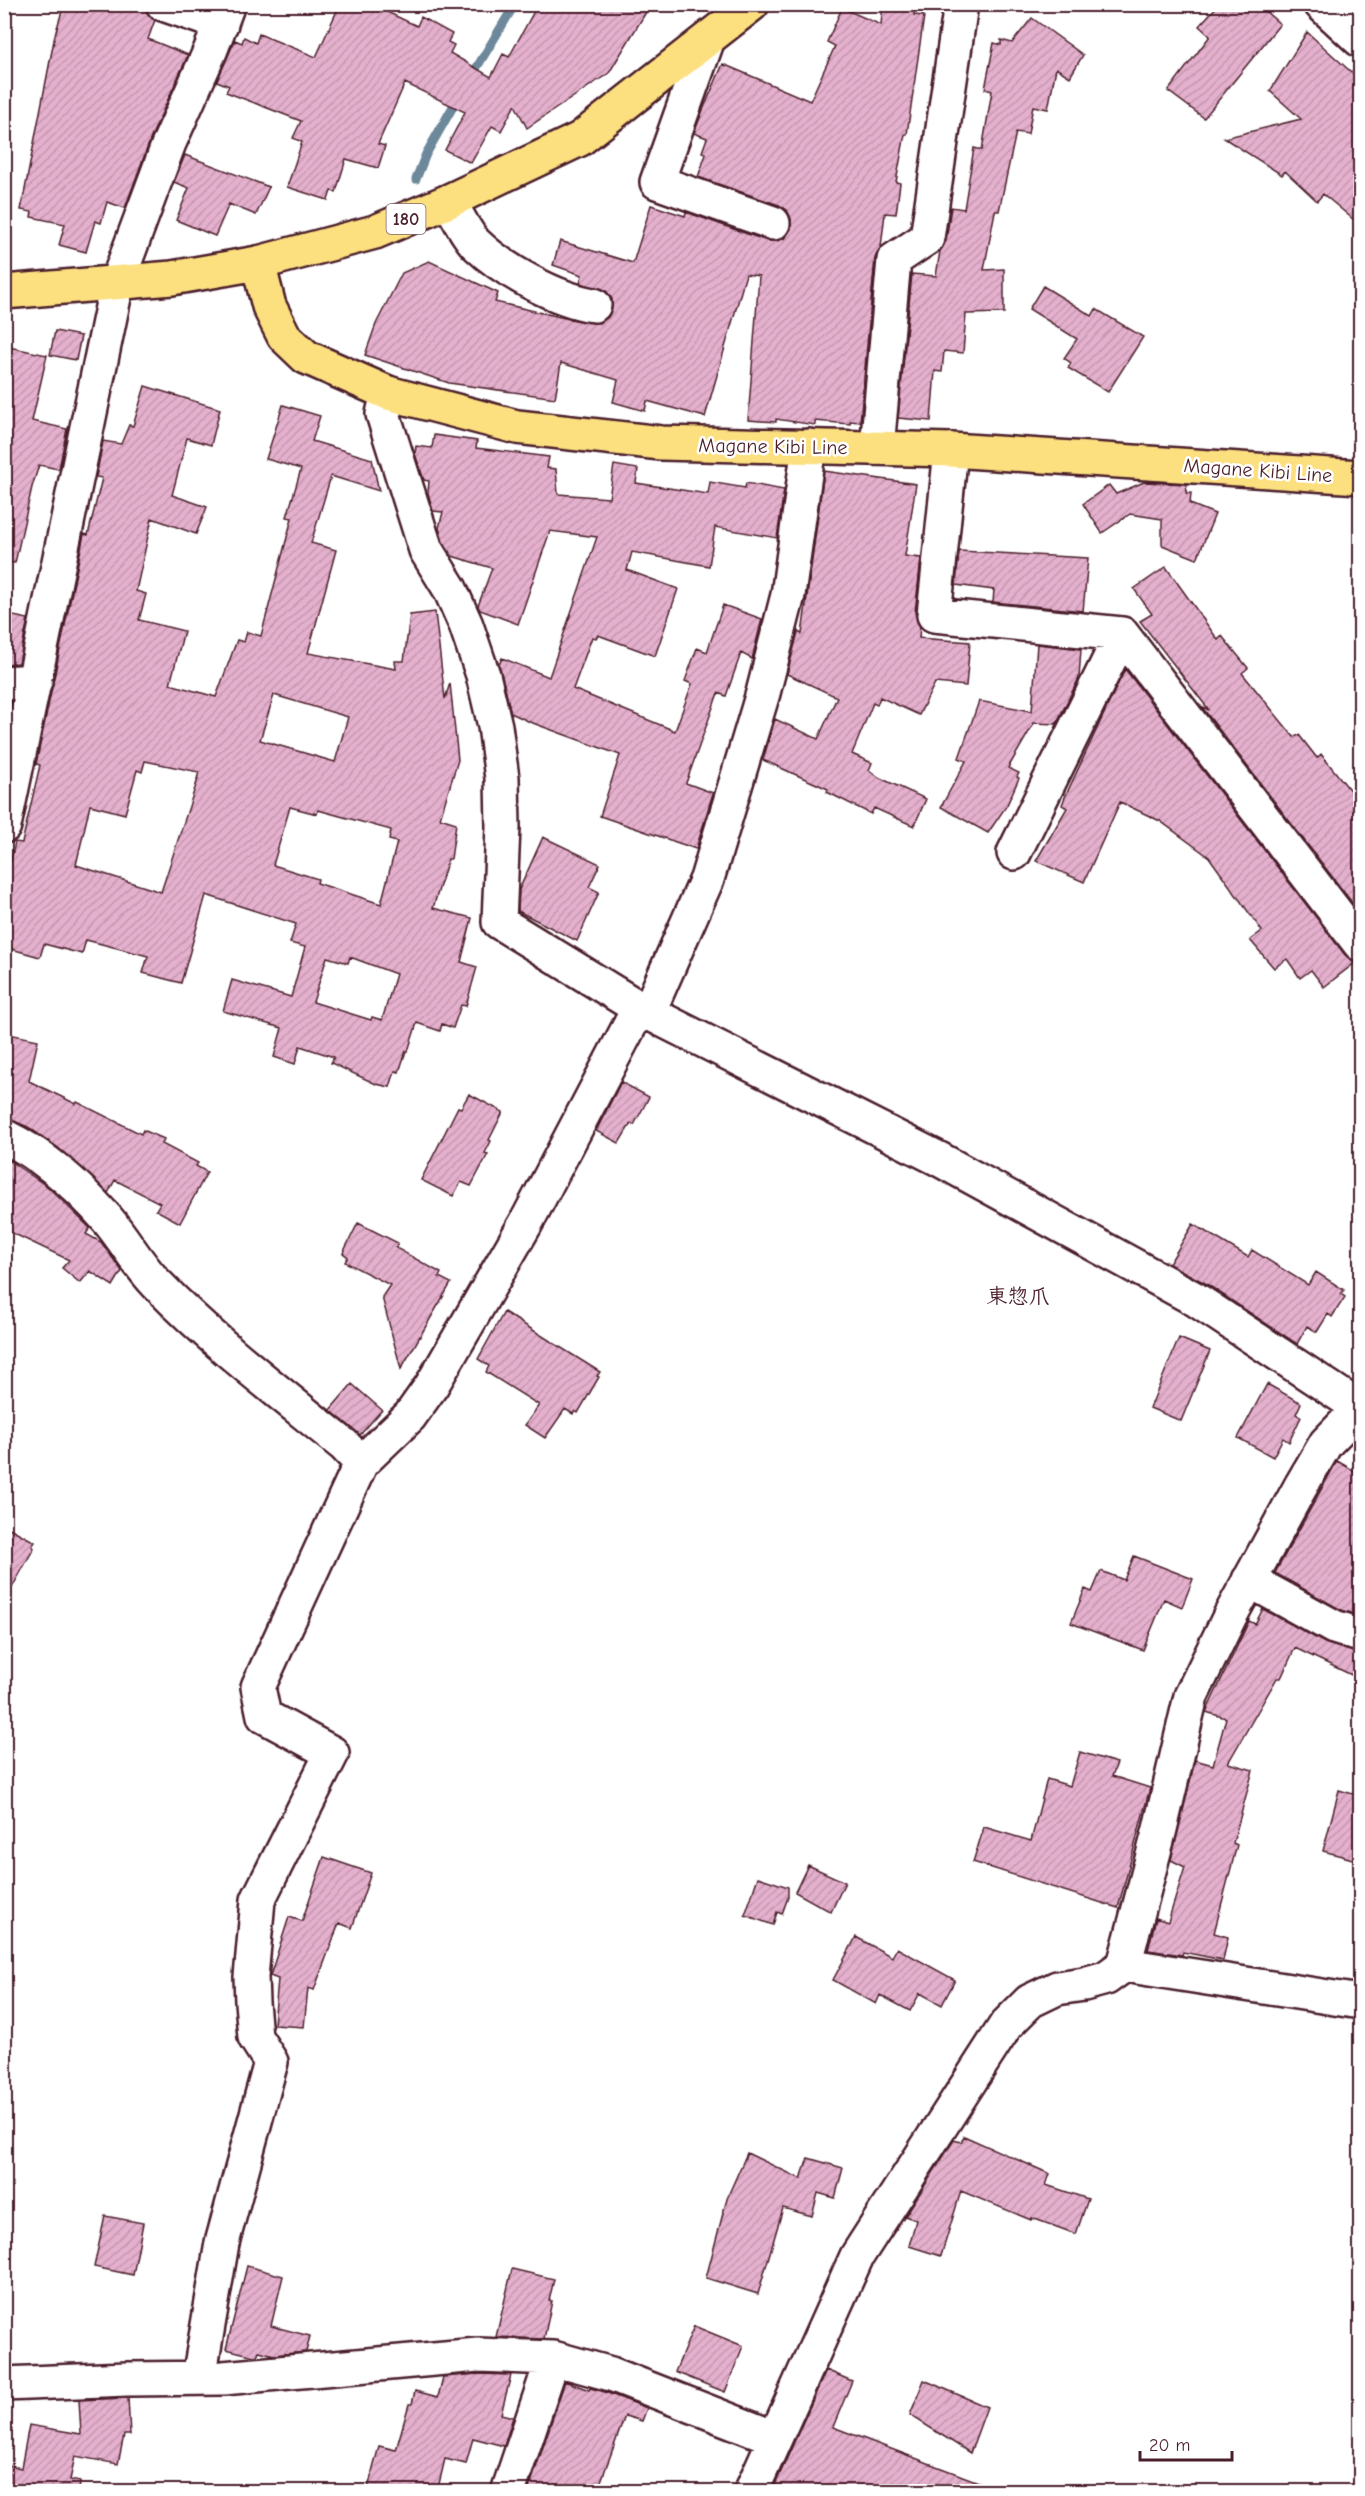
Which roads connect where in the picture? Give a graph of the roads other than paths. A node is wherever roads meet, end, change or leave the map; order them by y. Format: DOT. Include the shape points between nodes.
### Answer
graph roads {
  1 [pos="163,4"];
  2 [pos="752,4"];
  3 [pos="961,4"];
  4 [pos="1321,4"];
  5 [pos="224,14"];
  6 [pos="708,39"];
  7 [pos="1360,40"];
  8 [pos="448,201"];
  9 [pos="773,223"];
  10 [pos="258,263"];
  11 [pos="117,283"];
  12 [pos="4,292"];
  13 [pos="594,305"];
  14 [pos="388,393"];
  15 [pos="809,446"];
  16 [pos="878,448"];
  17 [pos="951,450"];
  18 [pos="1360,477"];
  19 [pos="1122,634"];
  20 [pos="20,682"];
  21 [pos="4,826"];
  22 [pos="1014,853"];
  23 [pos="1360,944"];
  24 [pos="644,1011"];
  25 [pos="4,1136"];
  26 [pos="1360,1408"];
  27 [pos="361,1463"];
  28 [pos="1249,1580"];
  29 [pos="1360,1635"];
  30 [pos="1124,1965"];
  31 [pos="1360,2002"];
  32 [pos="553,2358"];
  33 [pos="199,2378"];
  34 [pos="4,2384"];
  35 [pos="775,2438"];
  36 [pos="508,2492"];
  37 [pos="751,2492"];
  1 -- 5 [label="street"];
  2 -- 6 [label="main road, 180"];
  3 -- 16 [label="street" via="927,238 894,260"];
  4 -- 7 [label="street"];
  5 -- 11 [label="street" via="169,143"];
  6 -- 8 [label="main road, 180" via="580,139"];
  6 -- 9 [label="street" via="657,182"];
  8 -- 10 [label="main road, 180" via="375,232"];
  8 -- 13 [label="street" via="475,243 514,272 574,302"];
  10 -- 11 [label="main road, 180"];
  10 -- 14 [label="main road, Magane Kibi Line" via="269,306 284,336 306,357"];
  11 -- 12 [label="main road, 180"];
  11 -- 20 [label="street"];
  14 -- 15 [label="main road, Magane Kibi Line" via="517,427 661,443"];
  14 -- 24 [label="street" via="383,414 426,550 466,625 495,726 502,778 499,922"];
  15 -- 16 [label="main road, Magane Kibi Line"];
  15 -- 24 [label="street" via="788,595 763,693 707,879"];
  16 -- 17 [label="main road, Magane Kibi Line"];
  17 -- 18 [label="main road, Magane Kibi Line"];
  17 -- 19 [label="street" via="934,615"];
  19 -- 22 [label="street"];
  19 -- 23 [label="street"];
  20 -- 21 [label="street"];
  24 -- 26 [label="street" via="939,1159 1195,1299"];
  24 -- 27 [label="street" via="432,1385 410,1416"];
  25 -- 27 [label="street" via="32,1150 65,1176 107,1219 155,1283 228,1352"];
  26 -- 28 [label="street" via="1326,1443"];
  27 -- 33 [label="street" via="258,1688 264,1716 332,1753 258,1900 252,2002 255,2037 271,2062 222,2243"];
  28 -- 29 [label="street" via="1334,1627"];
  28 -- 30 [label="street" via="1191,1696"];
  30 -- 31 [label="street"];
  30 -- 35 [label="street" via="1106,1978 1057,1988 1030,2001 1006,2025 857,2256"];
  32 -- 33 [label="street" via="478,2355"];
  32 -- 35 [label="street" via="611,2374"];
  32 -- 36 [label="street"];
  33 -- 34 [label="street"];
  35 -- 37 [label="street"];
}
